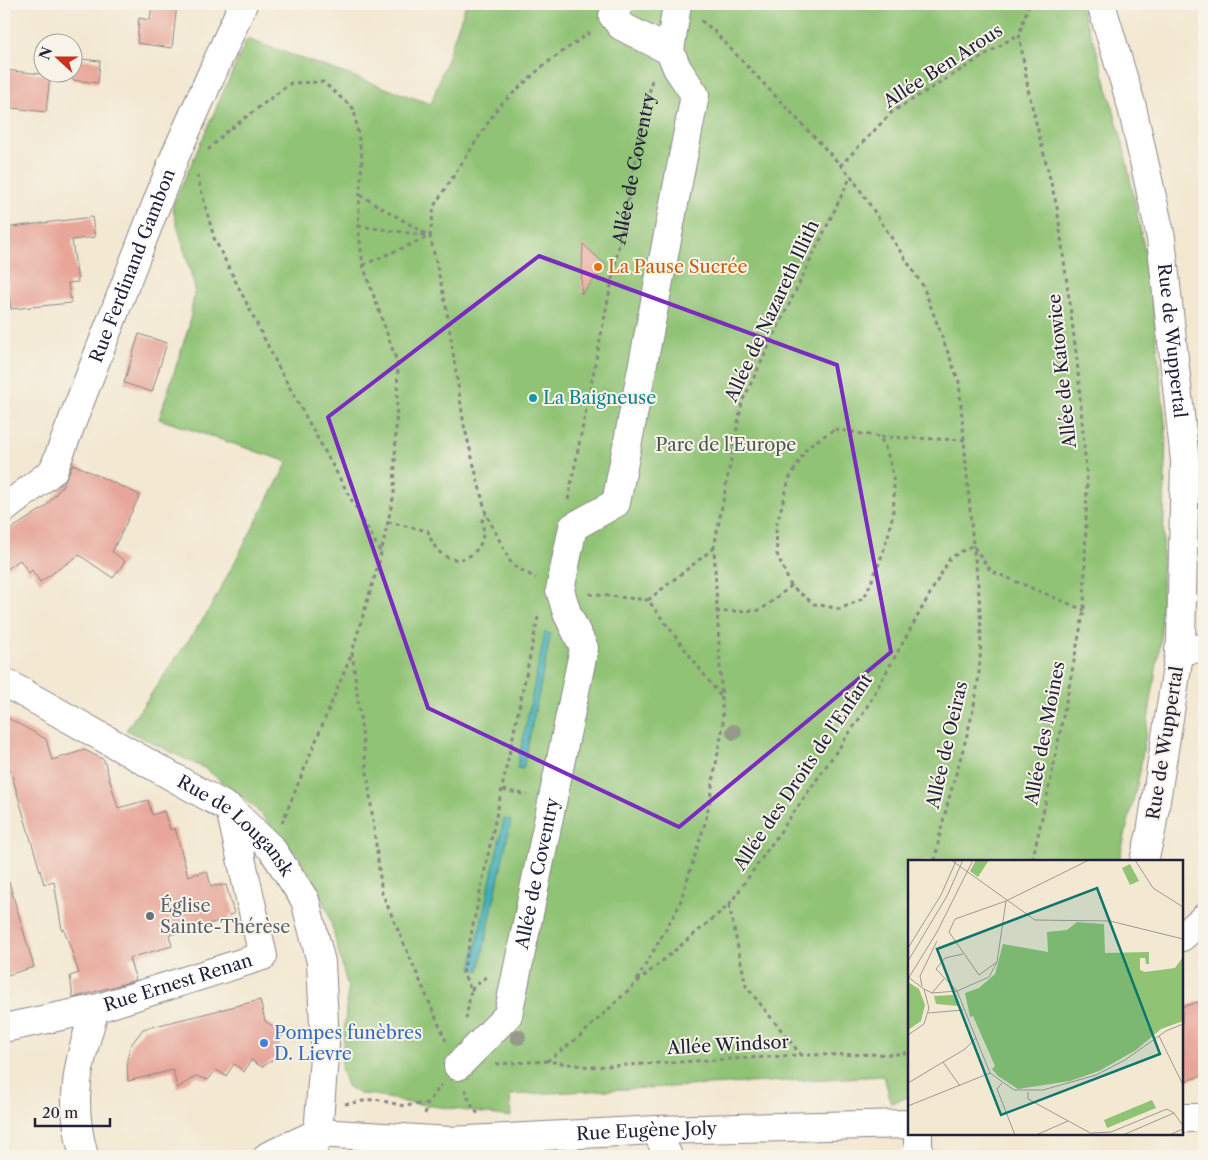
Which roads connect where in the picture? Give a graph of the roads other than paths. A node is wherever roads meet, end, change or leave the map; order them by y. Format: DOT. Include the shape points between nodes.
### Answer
graph roads {
  1 [pos="242,4"];
  2 [pos="1101,4"];
  3 [pos="616,10"];
  4 [pos="688,11"];
  5 [pos="670,51"];
  6 [pos="4,509"];
  7 [pos="1192,649"];
  8 [pos="4,682"];
  9 [pos="230,809"];
  10 [pos="1144,860"];
  11 [pos="1204,918"];
  12 [pos="1183,936"];
  13 [pos="95,1009"];
  14 [pos="4,1028"];
  15 [pos="458,1066"];
  16 [pos="1183,1118"];
  17 [pos="1204,1118"];
  18 [pos="908,1124"];
  19 [pos="656,1130"];
  20 [pos="316,1135"];
  21 [pos="918,1135"];
  22 [pos="447,1148"];
  23 [pos="84,1156"];
  24 [pos="268,1156"];
  25 [pos="668,1156"];
  26 [pos="918,1156"];
  1 -- 6 [label="street, Rue Ferdinand Gambon" via="185,160 53,471"];
  2 -- 7 [label="street, Rue de Wuppertal" via="1132,107 1162,238 1185,461"];
  3 -- 5 [label="street" via="621,26"];
  4 -- 5 [label="street"];
  5 -- 15 [label="street, Allée de Coventry" via="695,94 616,503 573,527 560,590 567,614 584,648 508,1015"];
  7 -- 10 [label="street, Rue de Wuppertal"];
  8 -- 9 [label="street, Rue de Lougansk"];
  9 -- 13 [label="street, Rue Ernest Renan" via="263,956"];
  9 -- 20 [label="street, Rue de Lougansk" via="272,849 305,900 321,962 325,1044"];
  11 -- 12 [label="street"];
  13 -- 14 [label="street, Rue Ernest Renan"];
  13 -- 23 [label="street" via="82,1052 75,1093 77,1130"];
  16 -- 17 [label="street"];
  18 -- 19 [label="street, Rue Eugène Joly"];
  19 -- 22 [label="street, Rue Eugène Joly" via="478,1139"];
  19 -- 25 [label="street"];
  20 -- 22 [label="street, Rue Eugène Joly"];
  20 -- 24 [label="street, Rue Eugène Joly"];
  21 -- 26 [label="street"];
}
